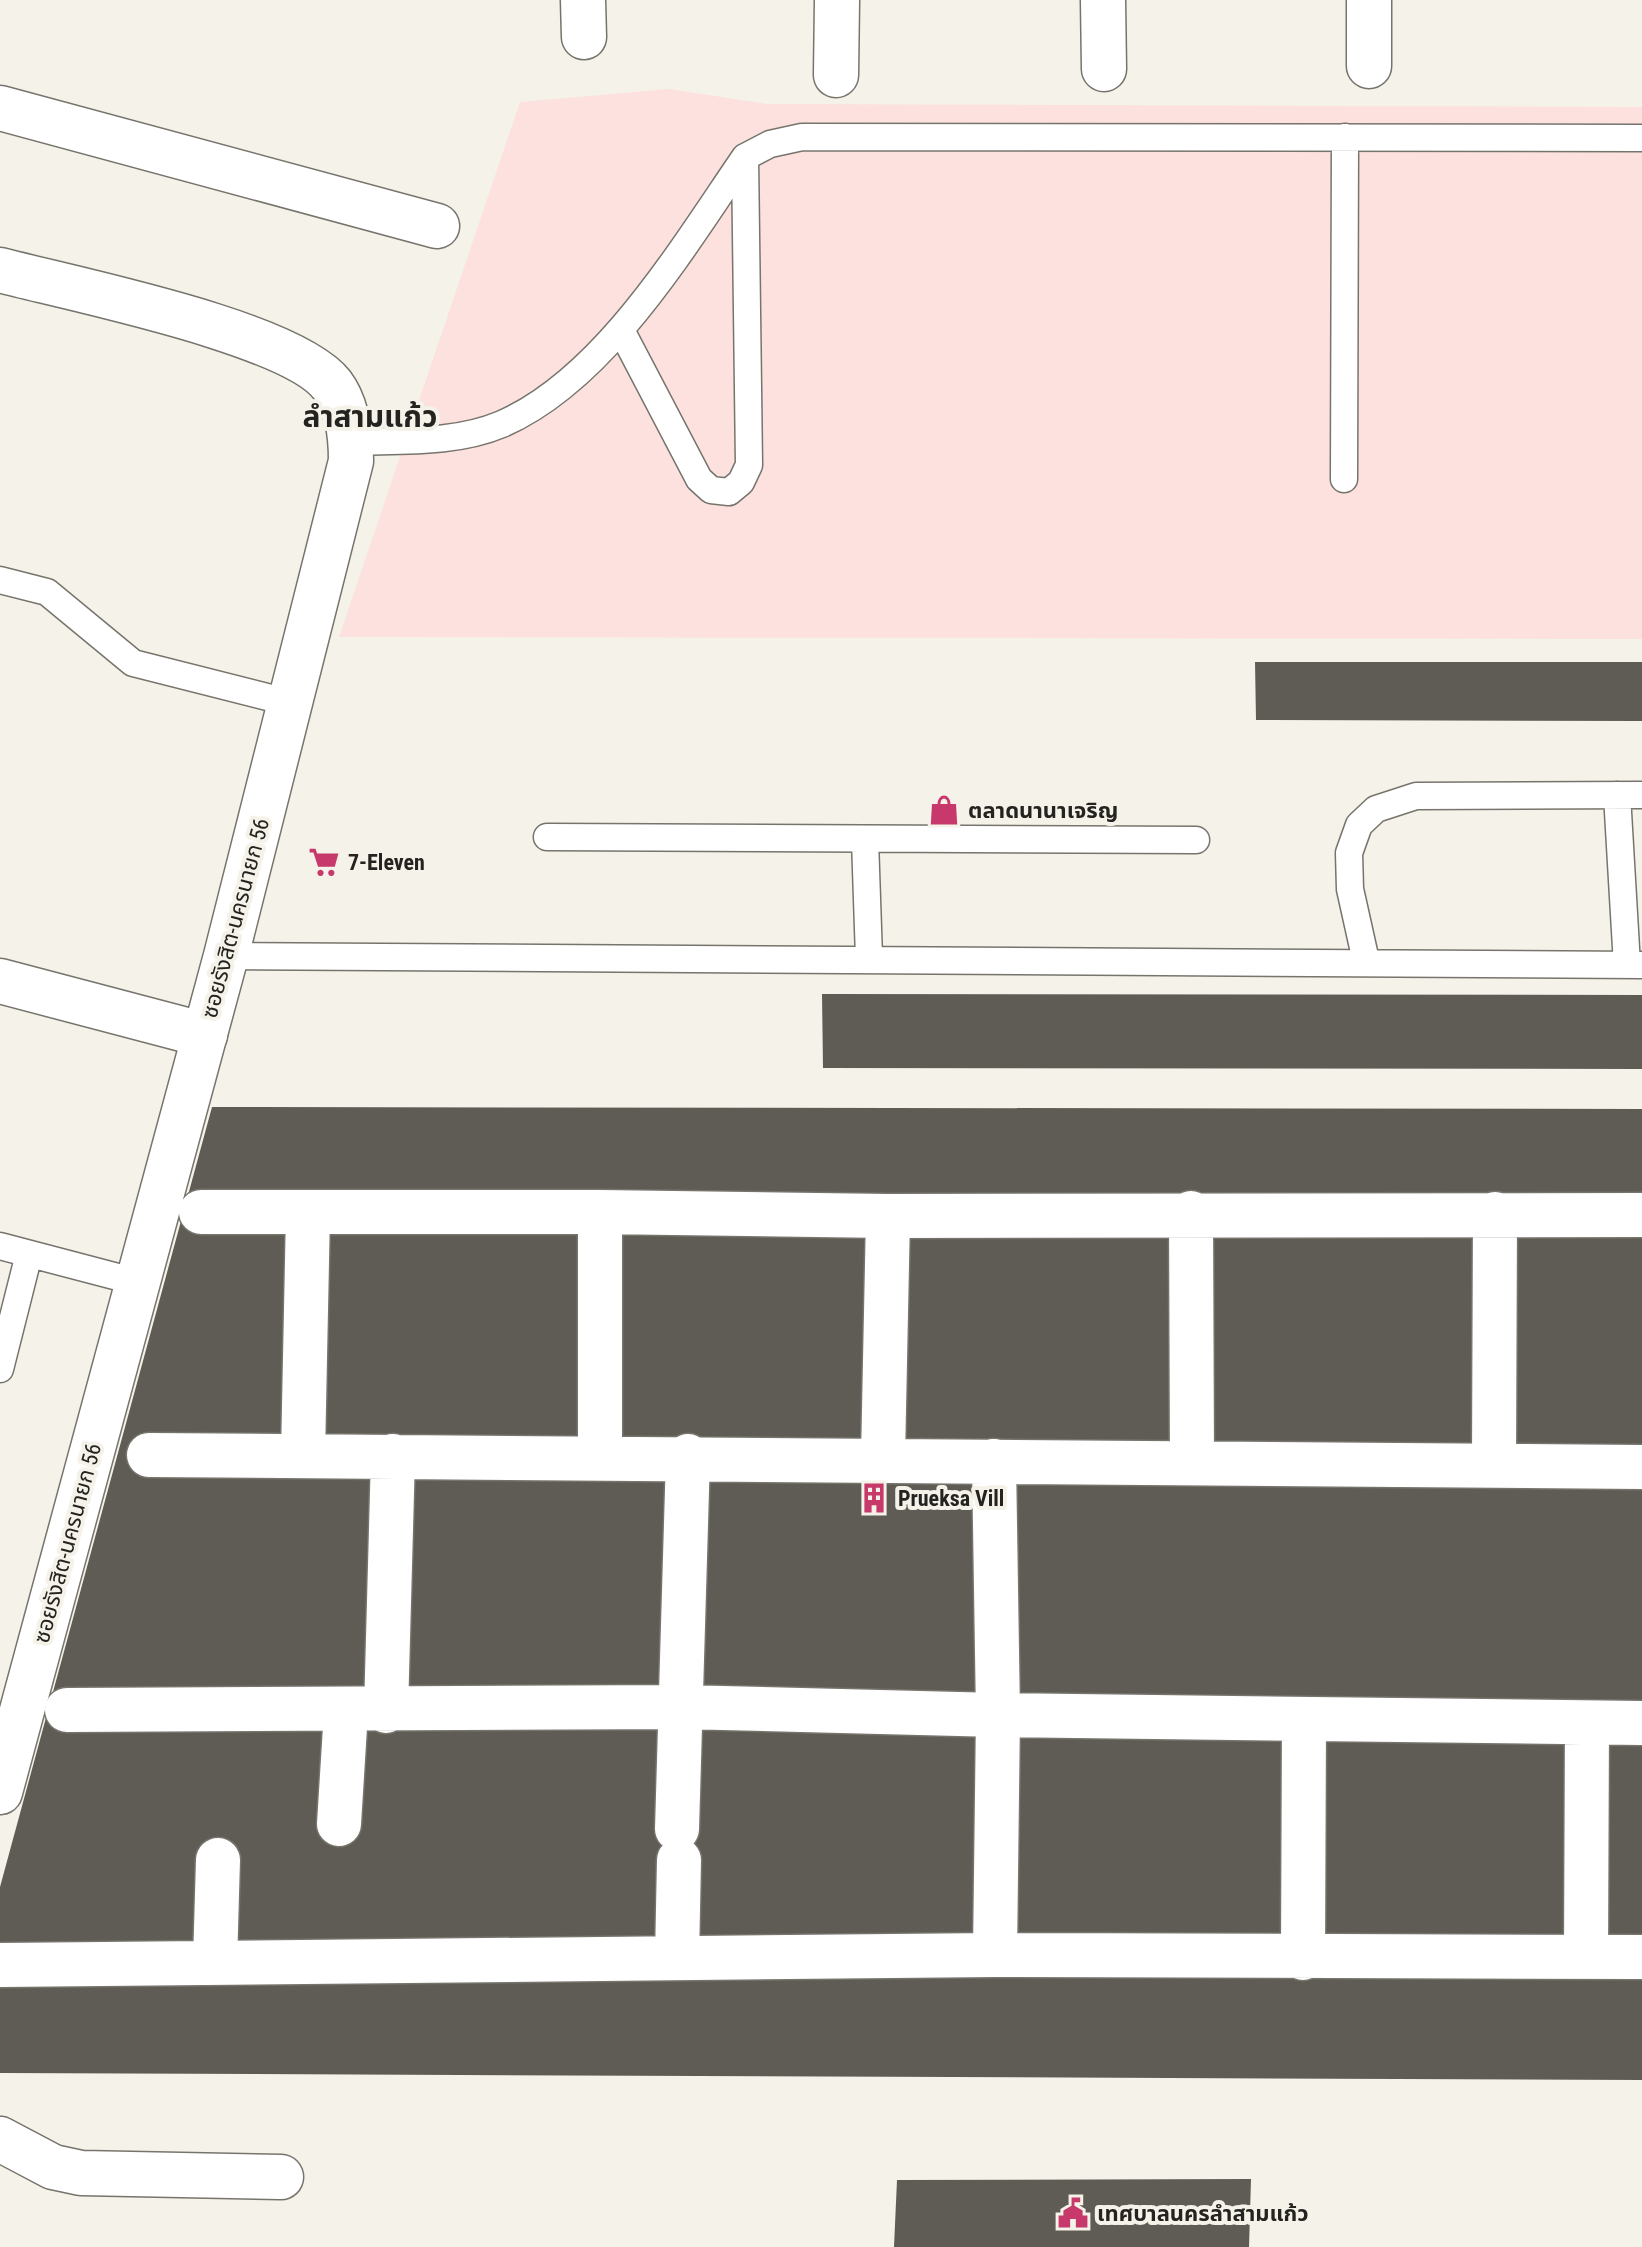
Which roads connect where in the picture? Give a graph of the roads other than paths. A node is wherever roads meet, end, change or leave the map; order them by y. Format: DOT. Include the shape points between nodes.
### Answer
graph roads {
  1 [pos="837,0"];
  2 [pos="1103,0"];
  3 [pos="1369,0"];
  4 [pos="1369,66"];
  5 [pos="1104,69"];
  6 [pos="836,75"];
  7 [pos="0,108"];
  8 [pos="1345,137"];
  9 [pos="1642,138"];
  10 [pos="745,157"];
  11 [pos="437,226"];
  12 [pos="0,270"];
  13 [pos="621,330"];
  14 [pos="351,442"];
  15 [pos="1344,479"];
  16 [pos="0,580"];
  17 [pos="291,703"];
  18 [pos="1630,795"];
  19 [pos="547,837"];
  20 [pos="865,840"];
  21 [pos="1196,840"];
  22 [pos="1632,876"];
  23 [pos="226,956"];
  24 [pos="869,958"];
  25 [pos="1366,961"];
  26 [pos="1635,965"];
  27 [pos="0,981"];
  28 [pos="205,1035"];
  29 [pos="201,1212"];
  30 [pos="600,1212"];
  31 [pos="308,1213"];
  32 [pos="1191,1213"];
  33 [pos="1495,1214"];
  34 [pos="1642,1215"];
  35 [pos="888,1216"];
  36 [pos="0,1246"];
  37 [pos="29,1254"];
  38 [pos="137,1282"];
  39 [pos="0,1369"];
  40 [pos="149,1455"];
  41 [pos="303,1455"];
  42 [pos="393,1456"];
  43 [pos="688,1456"];
  44 [pos="600,1457"];
  45 [pos="883,1458"];
  46 [pos="994,1461"];
  47 [pos="1192,1462"];
  48 [pos="1494,1464"];
  49 [pos="1642,1467"];
  50 [pos="14,1683"];
  51 [pos="681,1707"];
  52 [pos="67,1710"];
  53 [pos="366,1711"];
  54 [pos="998,1715"];
  55 [pos="1304,1720"];
  56 [pos="1587,1723"];
  57 [pos="1642,1723"];
  58 [pos="0,1792"];
  59 [pos="339,1824"];
  60 [pos="218,1860"];
  61 [pos="995,1955"];
  62 [pos="1586,1956"];
  63 [pos="1642,1957"];
  64 [pos="677,1958"];
  65 [pos="1303,1958"];
  66 [pos="215,1963"];
  67 [pos="0,1965"];
  68 [pos="0,2139"];
  69 [pos="281,2177"];
  1 -- 6 [label="street"];
  2 -- 5 [label="street"];
  3 -- 4 [label="street"];
  7 -- 11 [label="street"];
  8 -- 9 [label="lane"];
  8 -- 10 [label="lane" via="802,137"];
  8 -- 15 [label="lane"];
  10 -- 13 [label="lane"];
  10 -- 13 [label="lane" via="749,465 729,492 711,490 699,479"];
  12 -- 14 [label="street, ซอยรังสิต-นครนายก 56" via="204,324 310,364 332,386"];
  13 -- 14 [label="lane" via="562,386 502,424 447,439"];
  14 -- 17 [label="street, ซอยรังสิต-นครนายก 56" via="351,461"];
  16 -- 17 [label="lane" via="47,592 133,663"];
  17 -- 23 [label="street, ซอยรังสิต-นครนายก 56"];
  18 -- 22 [label="lane"];
  18 -- 25 [label="lane" via="1416,796 1376,809 1359,825 1349,853 1350,889"];
  19 -- 20 [label="lane"];
  20 -- 21 [label="lane"];
  20 -- 24 [label="lane"];
  22 -- 26 [label="lane"];
  23 -- 24 [label="lane"];
  23 -- 28 [label="street, ซอยรังสิต-นครนายก 56"];
  24 -- 25 [label="lane"];
  25 -- 26 [label="lane"];
  27 -- 28 [label="street"];
  28 -- 38 [label="street, ซอยรังสิต-นครนายก 56"];
  29 -- 31 [label="street"];
  30 -- 31 [label="street"];
  30 -- 35 [label="street"];
  30 -- 44 [label="street"];
  31 -- 41 [label="street"];
  32 -- 33 [label="street"];
  32 -- 35 [label="street"];
  32 -- 47 [label="street"];
  33 -- 34 [label="street"];
  33 -- 48 [label="street"];
  35 -- 45 [label="street"];
  36 -- 37 [label="lane"];
  37 -- 38 [label="lane"];
  37 -- 39 [label="lane"];
  38 -- 50 [label="street, ซอยรังสิต-นครนายก 56"];
  40 -- 41 [label="street"];
  41 -- 42 [label="street"];
  42 -- 44 [label="street"];
  42 -- 53 [label="street"];
  43 -- 44 [label="street"];
  43 -- 45 [label="street"];
  43 -- 51 [label="street"];
  45 -- 46 [label="street"];
  46 -- 47 [label="street"];
  46 -- 54 [label="street"];
  47 -- 48 [label="street"];
  48 -- 49 [label="street"];
  50 -- 58 [label="street, ซอยรังสิต-นครนายก 56"];
  51 -- 53 [label="street"];
  51 -- 54 [label="street"];
  51 -- 64 [label="street"];
  52 -- 53 [label="street"];
  53 -- 59 [label="street"];
  54 -- 55 [label="street"];
  54 -- 61 [label="street"];
  55 -- 56 [label="street"];
  55 -- 65 [label="street"];
  56 -- 57 [label="street"];
  56 -- 62 [label="street"];
  60 -- 66 [label="street"];
  61 -- 64 [label="street"];
  61 -- 65 [label="street"];
  62 -- 63 [label="street"];
  62 -- 65 [label="street"];
  64 -- 66 [label="street"];
  66 -- 67 [label="street"];
  68 -- 69 [label="street" via="53,2167 81,2173"];
}
